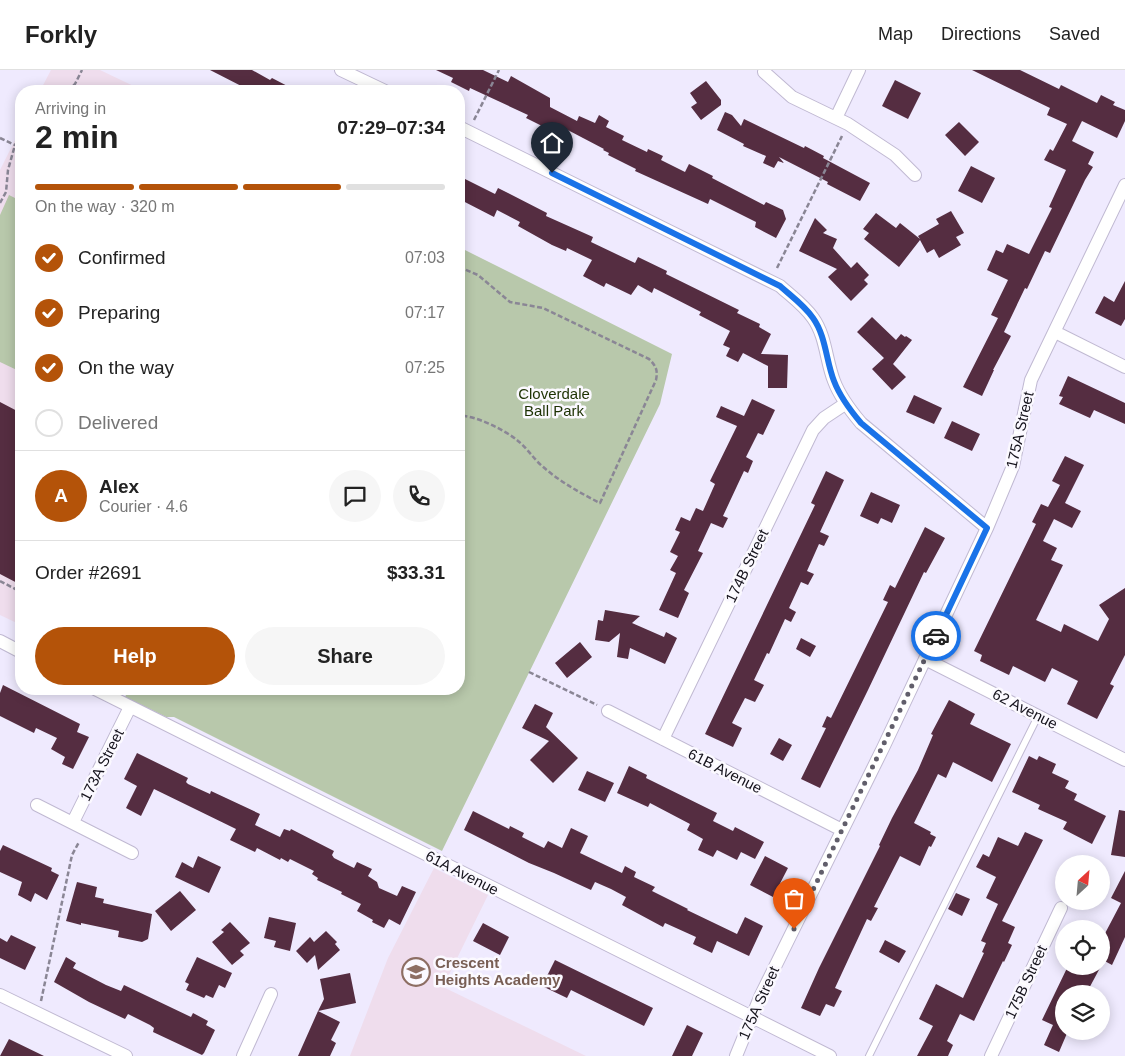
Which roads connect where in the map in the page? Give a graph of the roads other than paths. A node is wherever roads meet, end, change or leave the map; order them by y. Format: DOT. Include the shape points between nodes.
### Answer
graph roads {
  1 [pos="341,70"];
  2 [pos="859,70"];
  3 [pos="764,72"];
  4 [pos="372,85"];
  5 [pos="836,118"];
  6 [pos="465,130"];
  7 [pos="915,175"];
  8 [pos="1125,185"];
  9 [pos="1055,332"];
  10 [pos="1125,367"];
  11 [pos="845,404"];
  12 [pos="987,528"];
  13 [pos="0,642"];
  14 [pos="15,649"];
  15 [pos="925,659"];
  16 [pos="107,695"];
  17 [pos="130,707"];
  18 [pos="608,711"];
  19 [pos="1038,716"];
  20 [pos="663,739"];
  21 [pos="1125,760"];
  22 [pos="37,805"];
  23 [pos="73,822"];
  24 [pos="842,830"];
  25 [pos="132,853"];
  26 [pos="1061,910"];
  27 [pos="0,994"];
  28 [pos="272,994"];
  29 [pos="752,1017"];
  30 [pos="126,1056"];
  31 [pos="243,1056"];
  32 [pos="736,1056"];
  33 [pos="830,1056"];
  34 [pos="868,1056"];
  35 [pos="991,1056"];
  1 -- 4 [label="street"];
  2 -- 5 [label="street"];
  3 -- 5 [label="street" via="792,97"];
  5 -- 7 [label="street" via="895,155"];
  6 -- 11 [label="street" via="780,286 814,319 834,382"];
  8 -- 9 [label="street, 175A Street"];
  9 -- 10 [label="street"];
  9 -- 12 [label="street, 175A Street" via="1031,380 1013,466"];
  11 -- 12 [label="street" via="861,423"];
  11 -- 20 [label="street, 174B Street" via="813,430"];
  12 -- 15 [label="street, 175A Street"];
  13 -- 14 [label="street"];
  15 -- 19 [label="street, 62 Avenue"];
  15 -- 24 [label="street, 175A Street"];
  16 -- 17 [label="street, 61A Avenue"];
  17 -- 23 [label="street, 173A Street"];
  17 -- 29 [label="street, 61A Avenue"];
  18 -- 20 [label="street, 61B Avenue"];
  19 -- 21 [label="street, 62 Avenue"];
  19 -- 34 [label="lane"];
  20 -- 24 [label="street, 61B Avenue"];
  22 -- 23 [label="street"];
  23 -- 25 [label="street"];
  24 -- 29 [label="street, 175A Street"];
  26 -- 35 [label="street, 175B Street"];
  27 -- 30 [label="street"];
  28 -- 31 [label="street"];
  29 -- 32 [label="street, 175A Street"];
  29 -- 33 [label="street, 61A Avenue"];
}
